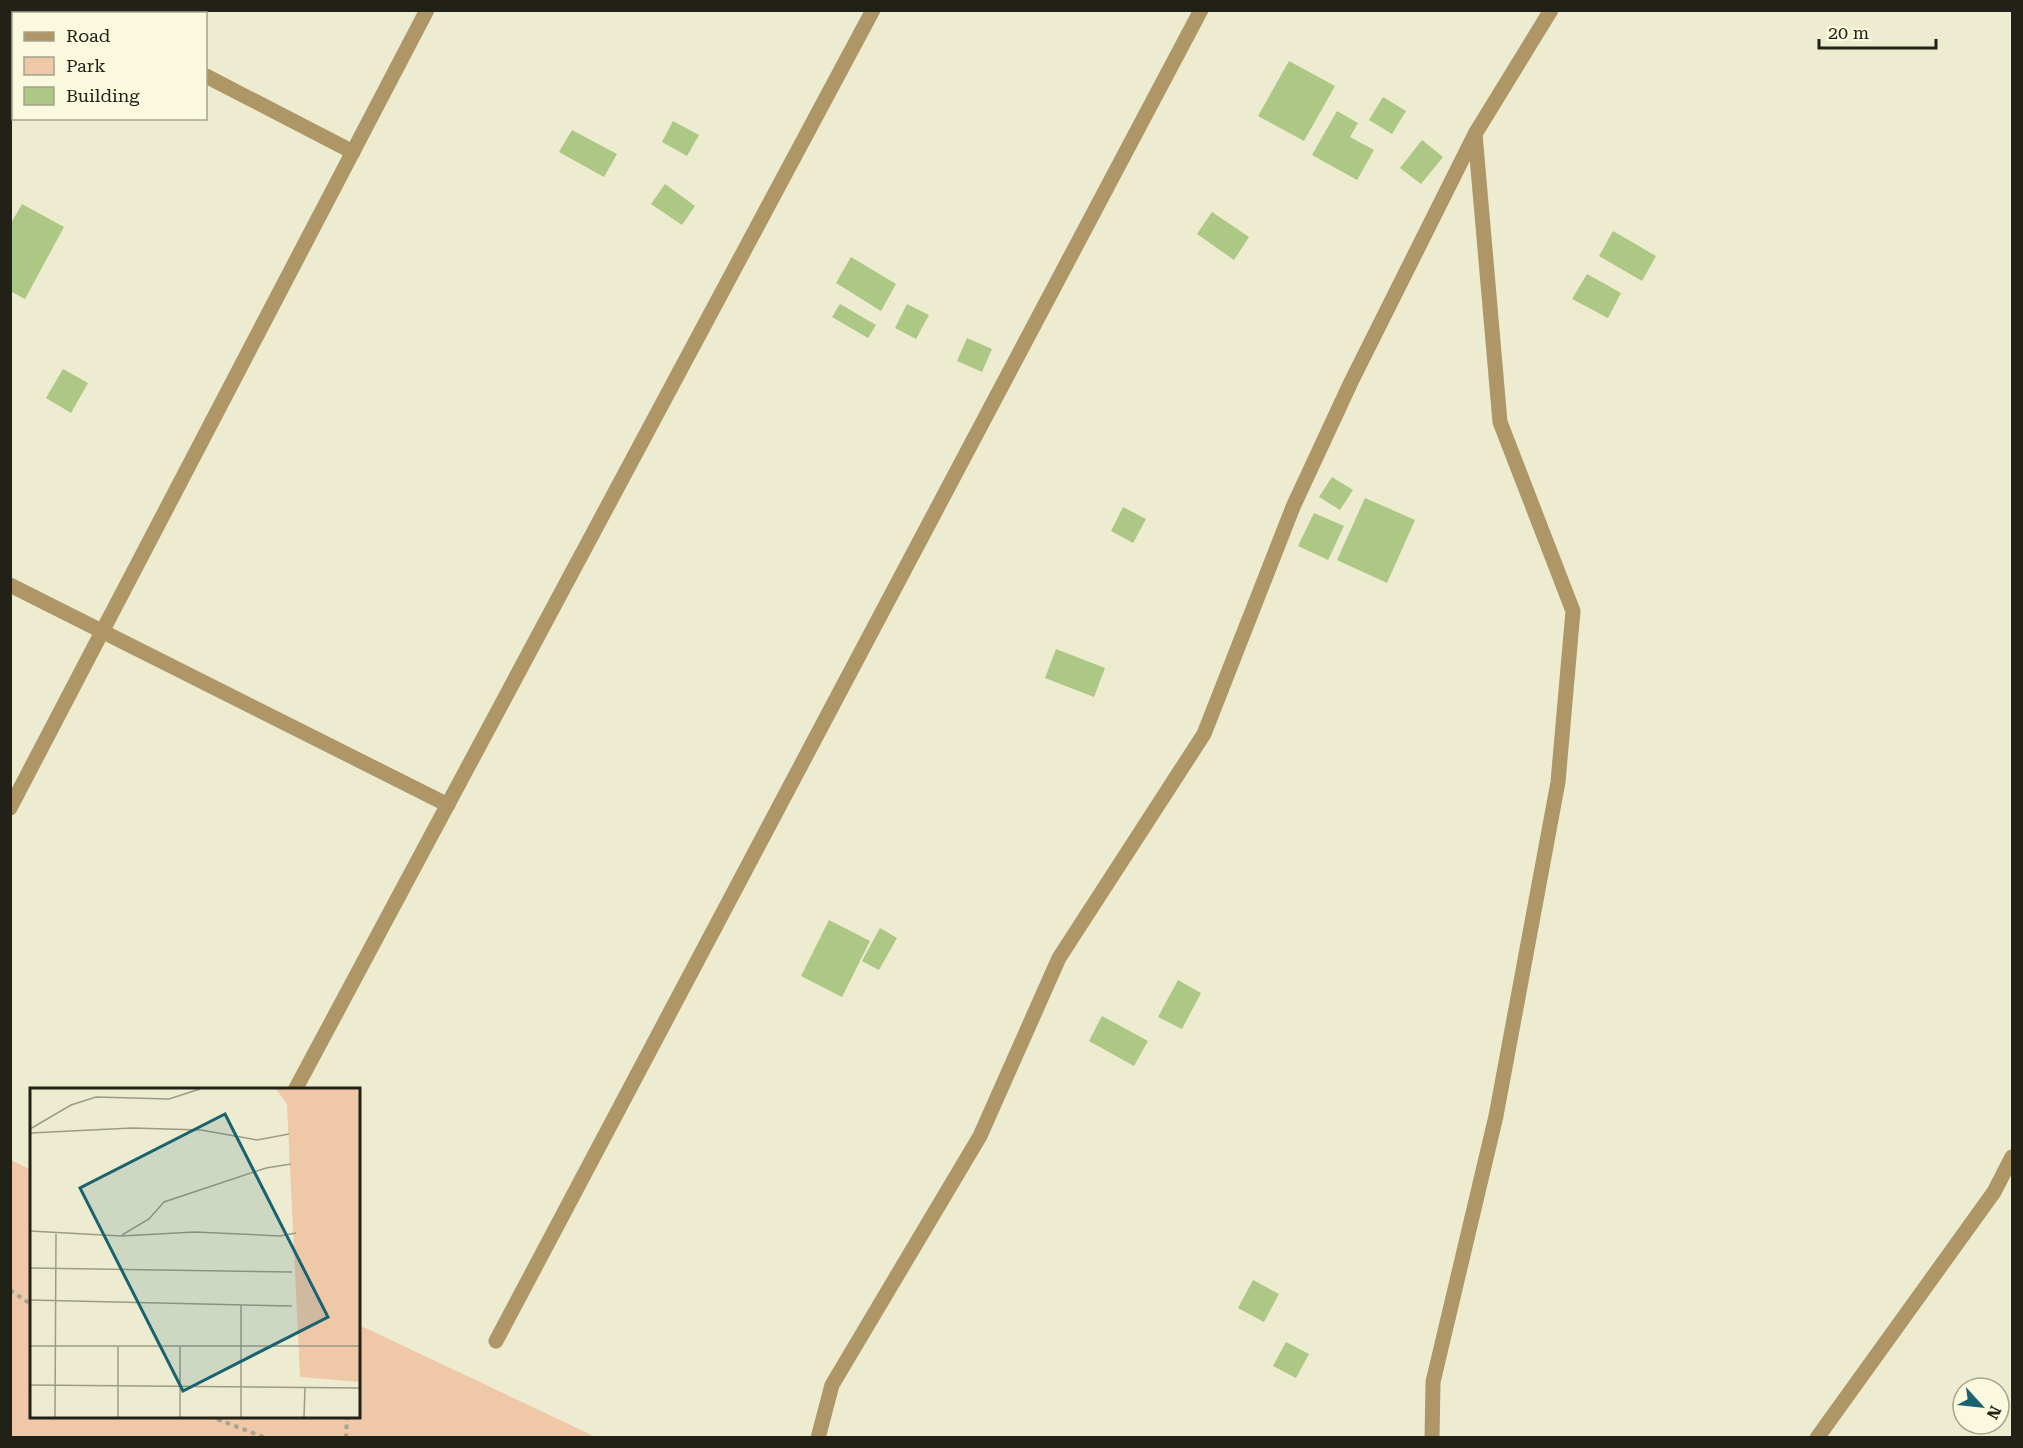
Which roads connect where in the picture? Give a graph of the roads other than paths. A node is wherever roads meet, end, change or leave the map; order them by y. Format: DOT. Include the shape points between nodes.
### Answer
graph roads {
  1 [pos="427,10"];
  2 [pos="873,10"];
  3 [pos="1201,10"];
  4 [pos="1551,10"];
  5 [pos="207,77"];
  6 [pos="1475,134"];
  7 [pos="353,152"];
  8 [pos="10,585"];
  9 [pos="102,632"];
  10 [pos="448,805"];
  11 [pos="10,808"];
  12 [pos="296,1088"];
  13 [pos="2013,1157"];
  14 [pos="496,1341"];
  15 [pos="818,1437"];
  16 [pos="1432,1437"];
  17 [pos="1817,1437"];
  1 -- 7 [label="street"];
  2 -- 10 [label="street"];
  3 -- 14 [label="street"];
  4 -- 6 [label="street"];
  5 -- 7 [label="street"];
  6 -- 15 [label="street" via="1293,507 1204,734 1059,958 980,1136 832,1385"];
  6 -- 16 [label="street" via="1500,422 1573,611 1558,782 1496,1116 1434,1382"];
  7 -- 9 [label="street"];
  8 -- 9 [label="street"];
  9 -- 10 [label="street"];
  9 -- 11 [label="street"];
  10 -- 12 [label="street"];
  13 -- 17 [label="street" via="1994,1192"];
}
